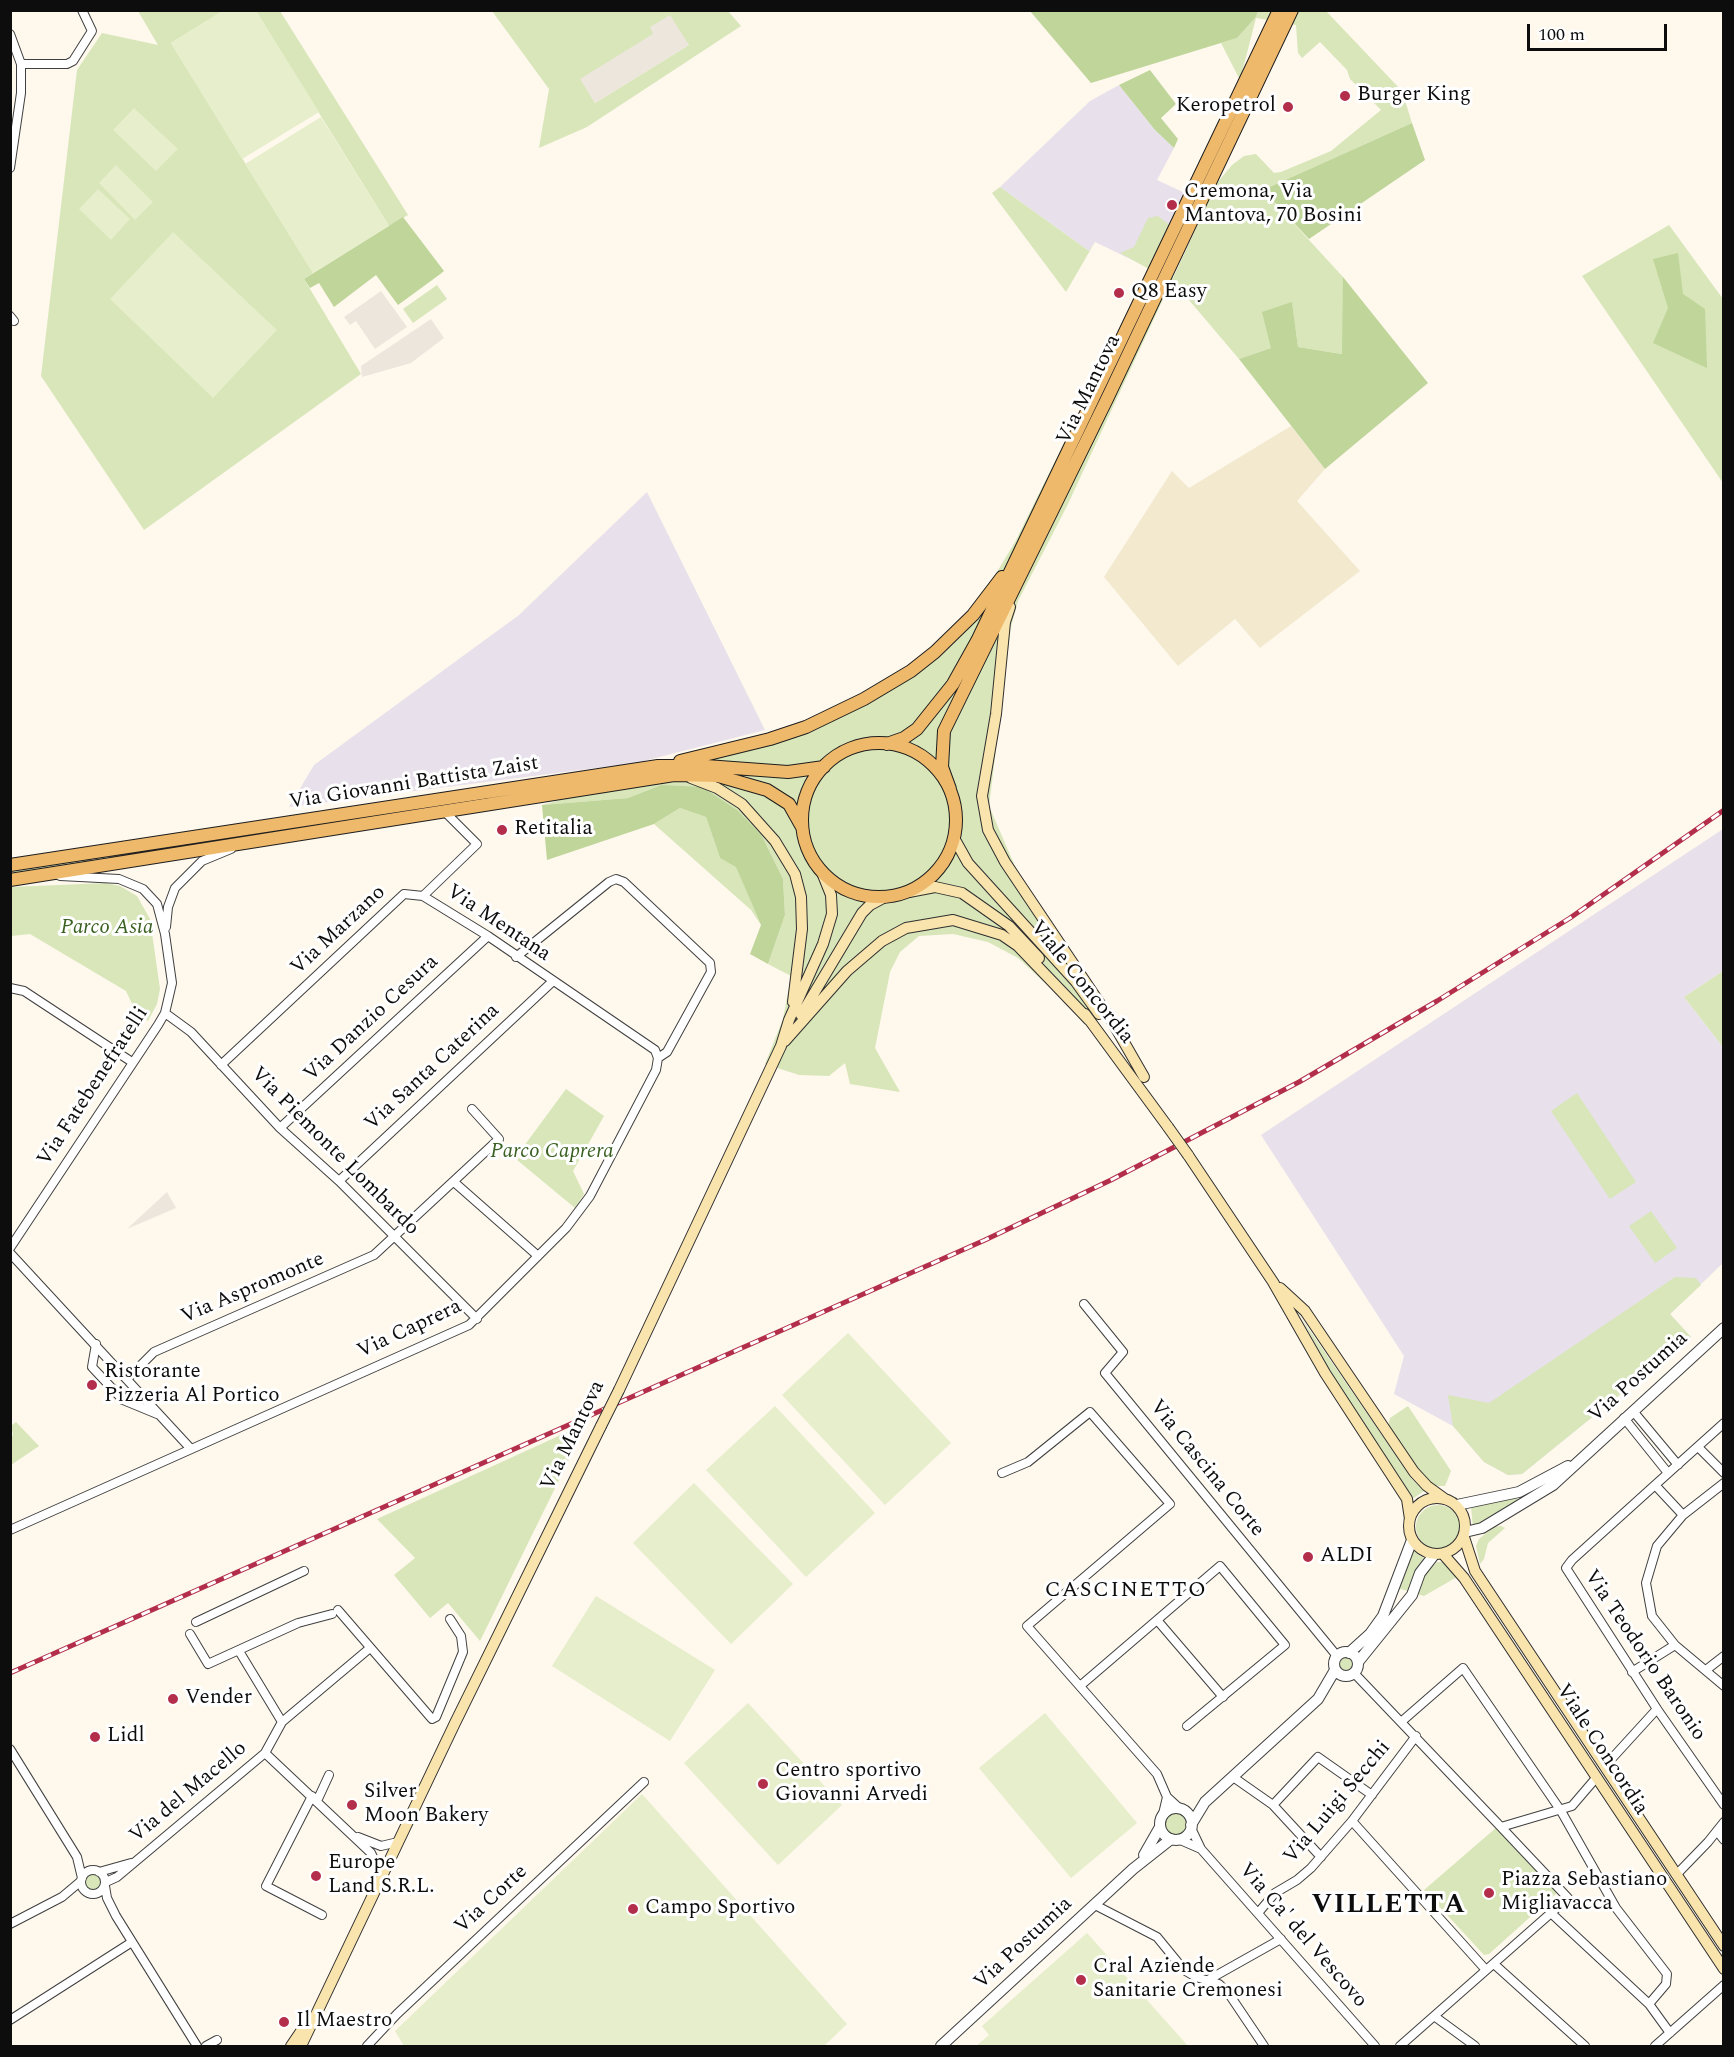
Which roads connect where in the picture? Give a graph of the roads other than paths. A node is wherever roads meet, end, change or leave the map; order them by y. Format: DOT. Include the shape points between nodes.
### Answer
graph roads {
  1 [pos="82,10"];
  2 [pos="1279,10"];
  3 [pos="1292,10"];
  4 [pos="10,34"];
  5 [pos="21,64"];
  6 [pos="10,168"];
  7 [pos="1026,552"];
  8 [pos="887,744"];
  9 [pos="658,766"];
  10 [pos="824,767"];
  11 [pos="674,775"];
  12 [pos="950,789"];
  13 [pos="444,812"];
  14 [pos="801,827"];
  15 [pos="954,838"];
  16 [pos="259,840"];
  17 [pos="10,865"];
  18 [pos="820,870"];
  19 [pos="36,876"];
  20 [pos="10,880"];
  21 [pos="909,892"];
  22 [pos="423,896"];
  23 [pos="885,897"];
  24 [pos="165,934"];
  25 [pos="488,936"];
  26 [pos="516,957"];
  27 [pos="552,982"];
  28 [pos="10,988"];
  29 [pos="165,1013"];
  30 [pos="789,1020"];
  31 [pos="1089,1020"];
  32 [pos="790,1034"];
  33 [pos="781,1046"];
  34 [pos="658,1058"];
  35 [pos="132,1062"];
  36 [pos="221,1065"];
  37 [pos="1144,1077"];
  38 [pos="472,1109"];
  39 [pos="1168,1127"];
  40 [pos="280,1128"];
  41 [pos="339,1181"];
  42 [pos="454,1182"];
  43 [pos="394,1237"];
  44 [pos="10,1248"];
  45 [pos="10,1253"];
  46 [pos="538,1256"];
  47 [pos="1273,1282"];
  48 [pos="1084,1304"];
  49 [pos="477,1319"];
  50 [pos="1724,1328"];
  51 [pos="96,1344"];
  52 [pos="128,1378"];
  53 [pos="1629,1414"];
  54 [pos="160,1415"];
  55 [pos="1724,1424"];
  56 [pos="1698,1447"];
  57 [pos="191,1449"];
  58 [pos="1581,1458"];
  59 [pos="1678,1465"];
  60 [pos="1002,1473"];
  61 [pos="1668,1473"];
  62 [pos="1724,1473"];
  63 [pos="1723,1484"];
  64 [pos="1655,1485"];
  65 [pos="1445,1499"];
  66 [pos="1457,1505"];
  67 [pos="1683,1515"];
  68 [pos="1410,1519"];
  69 [pos="10,1530"];
  70 [pos="1465,1534"];
  71 [pos="1412,1540"];
  72 [pos="1439,1555"];
  73 [pos="304,1571"];
  74 [pos="450,1619"];
  75 [pos="1156,1620"];
  76 [pos="196,1622"];
  77 [pos="190,1634"];
  78 [pos="1675,1645"];
  79 [pos="370,1648"];
  80 [pos="239,1651"];
  81 [pos="1350,1653"];
  82 [pos="1337,1656"];
  83 [pos="1724,1656"];
  84 [pos="1358,1662"];
  85 [pos="1706,1670"];
  86 [pos="1632,1672"];
  87 [pos="1345,1673"];
  88 [pos="1080,1686"];
  89 [pos="1724,1686"];
  90 [pos="1223,1697"];
  91 [pos="1657,1709"];
  92 [pos="282,1722"];
  93 [pos="1401,1722"];
  94 [pos="1187,1726"];
  95 [pos="1416,1736"];
  96 [pos="10,1749"];
  97 [pos="265,1753"];
  98 [pos="1605,1766"];
  99 [pos="329,1775"];
  100 [pos="1233,1777"];
  101 [pos="1596,1778"];
  102 [pos="644,1782"];
  103 [pos="1372,1795"];
  104 [pos="1167,1797"];
  105 [pos="315,1799"];
  106 [pos="1205,1802"];
  107 [pos="1724,1804"];
  108 [pos="1273,1805"];
  109 [pos="1181,1809"];
  110 [pos="1561,1811"];
  111 [pos="1163,1814"];
  112 [pos="1352,1821"];
  113 [pos="1724,1822"];
  114 [pos="1160,1827"];
  115 [pos="1191,1827"];
  116 [pos="1502,1827"];
  117 [pos="1717,1831"];
  118 [pos="352,1834"];
  119 [pos="1175,1839"];
  120 [pos="1724,1840"];
  121 [pos="398,1842"];
  122 [pos="1201,1849"];
  123 [pos="77,1857"];
  124 [pos="1321,1857"];
  125 [pos="137,1861"];
  126 [pos="1133,1869"];
  127 [pos="97,1871"];
  128 [pos="1677,1874"];
  129 [pos="382,1876"];
  130 [pos="81,1880"];
  131 [pos="105,1884"];
  132 [pos="90,1894"];
  133 [pos="62,1897"];
  134 [pos="1095,1905"];
  135 [pos="1258,1913"];
  136 [pos="1551,1913"];
  137 [pos="322,1915"];
  138 [pos="116,1916"];
  139 [pos="10,1924"];
  140 [pos="1281,1939"];
  141 [pos="132,1942"];
  142 [pos="1724,1946"];
  143 [pos="1490,1967"];
  144 [pos="1724,1969"];
  145 [pos="1208,1980"];
  146 [pos="1724,1985"];
  147 [pos="1648,2004"];
  148 [pos="318,2008"];
  149 [pos="1434,2016"];
  150 [pos="10,2020"];
  151 [pos="1670,2033"];
  152 [pos="217,2040"];
  153 [pos="197,2046"];
  154 [pos="206,2046"];
  155 [pos="291,2046"];
  156 [pos="301,2046"];
  157 [pos="367,2046"];
  158 [pos="941,2046"];
  159 [pos="1264,2046"];
  160 [pos="1372,2046"];
  161 [pos="1400,2046"];
  162 [pos="1475,2046"];
  163 [pos="1585,2046"];
  164 [pos="1655,2046"];
  1 -- 5 [label="street" via="92,31 73,61"];
  2 -- 7 [label="main road, Via Mantova"];
  3 -- 7 [label="main road, Via Mantova" via="1112,389"];
  4 -- 5 [label="street"];
  5 -- 6 [label="street" via="21,93"];
  7 -- 8 [label="main road, Via Mantova" via="953,684 918,729"];
  7 -- 9 [label="main road" via="956,632 889,685 837,713 770,739"];
  7 -- 12 [label="main road, Via Mantova" via="944,731 942,767"];
  7 -- 37 [label="main road" via="1005,622 983,813 995,846 1113,1023"];
  8 -- 10 [label="main road" via="848,750"];
  8 -- 12 [label="main road" via="910,750 931,763"];
  9 -- 10 [label="main road, Via Giovanni Battista Zaist" via="788,772"];
  9 -- 17 [label="main road, Via Giovanni Battista Zaist"];
  10 -- 14 [label="main road" via="807,794"];
  11 -- 13 [label="main road, Via Giovanni Battista Zaist"];
  11 -- 14 [label="main road, Via Giovanni Battista Zaist" via="718,776 767,790 789,804"];
  11 -- 30 [label="main road" via="717,788 742,804 770,834 795,874 801,891 802,929"];
  12 -- 15 [label="main road" via="956,813"];
  13 -- 16 [label="main road, Via Giovanni Battista Zaist"];
  13 -- 22 [label="street" via="477,844"];
  14 -- 18 [label="main road"];
  15 -- 21 [label="main road" via="938,870"];
  15 -- 37 [label="main road, Viale Concordia" via="968,863 1076,982"];
  16 -- 19 [label="main road, Via Giovanni Battista Zaist"];
  16 -- 24 [label="street, Via Fatebenefratelli" via="202,861 185,877 168,907"];
  18 -- 23 [label="main road" via="850,891"];
  18 -- 30 [label="main road" via="831,895 832,914"];
  19 -- 20 [label="main road, Via Giovanni Battista Zaist"];
  19 -- 24 [label="street, Via Fatebenefratelli" via="119,879 132,883 144,889 157,904"];
  21 -- 23 [label="main road"];
  21 -- 31 [label="main road, Viale Concordia" via="935,887 950,889 978,902 1025,943"];
  22 -- 25 [label="street, Via Mentana"];
  22 -- 36 [label="street, Via Marzano" via="404,894"];
  23 -- 32 [label="main road" via="862,913"];
  24 -- 29 [label="street, Via Fatebenefratelli" via="172,983"];
  25 -- 26 [label="street, Via Mentana"];
  25 -- 40 [label="street, Via Danzio Cesura"];
  26 -- 27 [label="street, Via Mentana"];
  26 -- 34 [label="street, Via Caprera" via="609,882 624,882 710,963 711,972 667,1052"];
  27 -- 34 [label="street" via="647,1044"];
  27 -- 41 [label="street, Via Santa Caterina"];
  28 -- 35 [label="street" via="24,991"];
  29 -- 35 [label="street, Via Fatebenefratelli"];
  29 -- 36 [label="street, Via Piemonte Lombardo" via="191,1032"];
  30 -- 33 [label="main road"];
  31 -- 32 [label="main road" via="1018,946 1002,935 953,920 906,928 882,941 847,971"];
  31 -- 39 [label="main road, Viale Concordia"];
  32 -- 33 [label="main road"];
  33 -- 121 [label="main road, Via Mantova, bridge" via="619,1390"];
  34 -- 46 [label="street, Via Caprera" via="651,1081 600,1181 578,1213"];
  35 -- 44 [label="street, Via Fatebenefratelli"];
  36 -- 40 [label="street, Via Piemonte Lombardo"];
  37 -- 39 [label="main road, Viale Concordia"];
  38 -- 42 [label="street, Via Aspromonte" via="500,1139"];
  39 -- 47 [label="main road, Viale Concordia, bridge"];
  40 -- 41 [label="street, Via Piemonte Lombardo"];
  41 -- 43 [label="street, Via Piemonte Lombardo"];
  42 -- 43 [label="street, Via Aspromonte"];
  42 -- 46 [label="street"];
  43 -- 49 [label="street, Via Piemonte Lombardo"];
  43 -- 52 [label="street, Via Aspromonte" via="364,1260 154,1352"];
  45 -- 51 [label="street"];
  46 -- 49 [label="street, Via Caprera"];
  47 -- 65 [label="main road, Viale Concordia" via="1305,1311 1413,1472"];
  47 -- 68 [label="main road, Viale Concordia" via="1407,1500"];
  48 -- 82 [label="street, Via Cascina Corte" via="1123,1352 1105,1373"];
  49 -- 57 [label="street, Via Caprera"];
  50 -- 53 [label="street, Via Postumia"];
  51 -- 52 [label="street"];
  51 -- 54 [label="street" via="92,1367 123,1400"];
  52 -- 54 [label="street"];
  53 -- 58 [label="street, Via Postumia"];
  53 -- 59 [label="street"];
  53 -- 61 [label="street"];
  54 -- 57 [label="street"];
  55 -- 56 [label="street"];
  56 -- 59 [label="street"];
  56 -- 62 [label="street"];
  57 -- 69 [label="street, Via Caprera"];
  58 -- 66 [label="street, Via Postumia" via="1520,1492"];
  58 -- 70 [label="street, Via Postumia" via="1553,1485 1482,1528"];
  59 -- 61 [label="street"];
  60 -- 88 [label="street" via="1028,1462 1090,1412 1170,1504 1027,1626"];
  61 -- 64 [label="street"];
  63 -- 67 [label="street"];
  64 -- 67 [label="street"];
  64 -- 86 [label="street, Via Teodorio Baronio" via="1566,1568"];
  65 -- 66 [label="main road, Viale Concordia"];
  65 -- 68 [label="main road" via="1419,1504"];
  66 -- 70 [label="main road, Viale Concordia" via="1464,1518"];
  67 -- 78 [label="street" via="1657,1546 1646,1583 1652,1616"];
  68 -- 71 [label="main road, Viale Concordia"];
  70 -- 72 [label="main road" via="1456,1548"];
  70 -- 98 [label="main road, Viale Concordia" via="1475,1571"];
  71 -- 72 [label="main road, Viale Concordia" via="1425,1552"];
  71 -- 81 [label="street" via="1383,1616"];
  72 -- 84 [label="street" via="1420,1573 1408,1601"];
  72 -- 101 [label="main road, Viale Concordia" via="1464,1578"];
  73 -- 76 [label="street"];
  74 -- 79 [label="street" via="461,1636 463,1652 432,1719"];
  75 -- 88 [label="street"];
  75 -- 90 [label="street"];
  75 -- 90 [label="street" via="1220,1566 1285,1645"];
  77 -- 80 [label="street" via="208,1664"];
  78 -- 85 [label="street"];
  78 -- 86 [label="street"];
  79 -- 80 [label="street" via="335,1612 298,1623"];
  79 -- 92 [label="street, Via del Macello"];
  80 -- 92 [label="street"];
  81 -- 82 [label="street"];
  81 -- 84 [label="street"];
  82 -- 87 [label="street" via="1334,1664"];
  83 -- 85 [label="street"];
  84 -- 87 [label="street"];
  85 -- 89 [label="street"];
  86 -- 91 [label="street, Via Teodorio Baronio"];
  87 -- 93 [label="street"];
  87 -- 100 [label="street, Via Postumia"];
  88 -- 104 [label="street" via="1157,1774"];
  90 -- 94 [label="street"];
  91 -- 98 [label="street"];
  91 -- 107 [label="street, Via Teodorio Baronio"];
  92 -- 97 [label="street, Via del Macello"];
  93 -- 95 [label="street"];
  93 -- 110 [label="street" via="1463,1668"];
  95 -- 103 [label="street, Via Luigi Secchi"];
  95 -- 116 [label="street"];
  96 -- 123 [label="street"];
  97 -- 105 [label="street, Via del Macello"];
  97 -- 125 [label="street, Via del Macello"];
  98 -- 128 [label="main road, Viale Concordia"];
  99 -- 105 [label="street"];
  100 -- 106 [label="street, Via Postumia"];
  100 -- 108 [label="street"];
  101 -- 110 [label="street" via="1572,1806"];
  101 -- 144 [label="main road, Viale Concordia"];
  102 -- 157 [label="street, Via Corte"];
  103 -- 108 [label="street" via="1318,1757"];
  103 -- 112 [label="street, Via Luigi Secchi"];
  104 -- 109 [label="street"];
  104 -- 111 [label="street"];
  105 -- 118 [label="street"];
  105 -- 137 [label="street" via="266,1886"];
  106 -- 109 [label="street"];
  106 -- 115 [label="street, Via Postumia"];
  108 -- 124 [label="street"];
  109 -- 111 [label="street"];
  109 -- 115 [label="street" via="1189,1816"];
  110 -- 116 [label="street"];
  110 -- 147 [label="street" via="1616,1908 1667,1974 1666,1984"];
  111 -- 114 [label="street, Via Postumia"];
  112 -- 124 [label="street, Via Luigi Secchi"];
  112 -- 143 [label="street"];
  113 -- 117 [label="street"];
  114 -- 119 [label="street" via="1164,1835"];
  114 -- 126 [label="street, Via Postumia" via="1152,1845"];
  115 -- 119 [label="street, Via Postumia" via="1186,1836"];
  115 -- 122 [label="street, Via Ca' del Vescovo"];
  116 -- 136 [label="street" via="1568,1898"];
  117 -- 120 [label="street"];
  117 -- 128 [label="street"];
  118 -- 121 [label="street" via="381,1846"];
  118 -- 129 [label="street" via="375,1858"];
  119 -- 122 [label="street, Via Ca' del Vescovo"];
  119 -- 126 [label="street, Via Postumia"];
  121 -- 129 [label="main road, Via Mantova"];
  122 -- 135 [label="street, Via Ca' del Vescovo"];
  123 -- 127 [label="street"];
  123 -- 130 [label="street"];
  124 -- 135 [label="street, Via Luigi Secchi" via="1297,1880 1275,1893"];
  125 -- 127 [label="street, Via del Macello"];
  125 -- 131 [label="street, Via del Macello"];
  126 -- 134 [label="street, Via Postumia"];
  127 -- 130 [label="street" via="86,1873"];
  127 -- 131 [label="street"];
  128 -- 142 [label="main road, Viale Concordia"];
  129 -- 148 [label="main road, Via Mantova"];
  130 -- 132 [label="street" via="82,1888"];
  130 -- 133 [label="street"];
  131 -- 132 [label="street" via="100,1892"];
  131 -- 138 [label="street"];
  132 -- 133 [label="street"];
  132 -- 138 [label="street"];
  133 -- 139 [label="street"];
  134 -- 145 [label="street" via="1157,1937 1184,1970"];
  134 -- 158 [label="street, Via Postumia"];
  135 -- 140 [label="street, Via Ca' del Vescovo"];
  136 -- 143 [label="street"];
  136 -- 147 [label="street"];
  138 -- 141 [label="street"];
  140 -- 145 [label="street"];
  140 -- 160 [label="street, Via Ca' del Vescovo"];
  141 -- 150 [label="street"];
  141 -- 153 [label="street"];
  143 -- 149 [label="street"];
  143 -- 163 [label="street"];
  145 -- 159 [label="street" via="1229,1994"];
  146 -- 151 [label="street"];
  147 -- 151 [label="street"];
  148 -- 155 [label="main road, Via Mantova"];
  148 -- 156 [label="main road, Via Mantova"];
  149 -- 161 [label="street"];
  149 -- 162 [label="street"];
  151 -- 164 [label="street"];
  152 -- 154 [label="street"];
}
